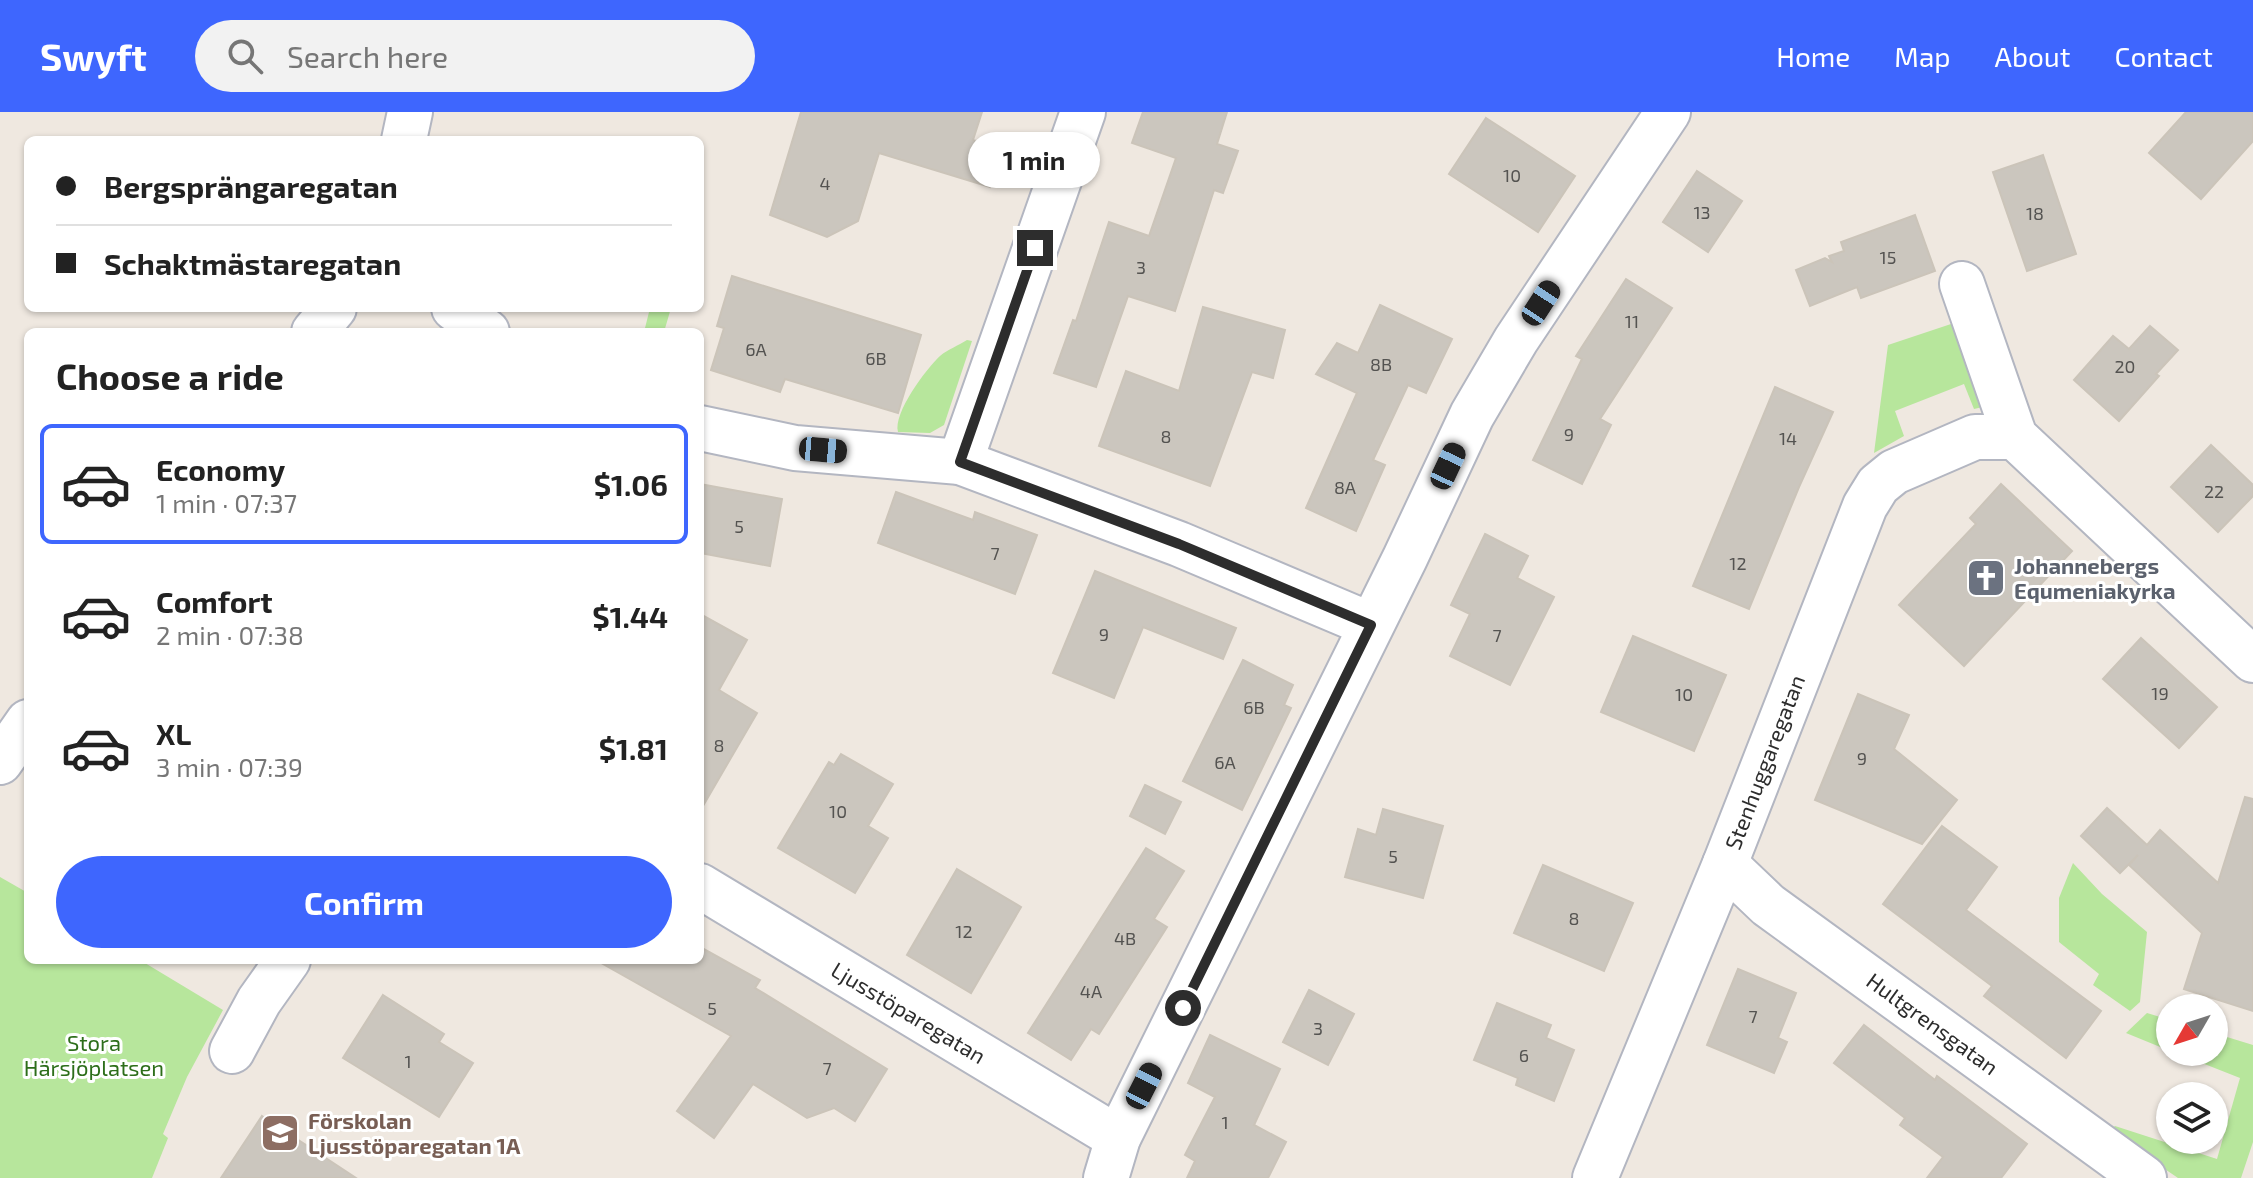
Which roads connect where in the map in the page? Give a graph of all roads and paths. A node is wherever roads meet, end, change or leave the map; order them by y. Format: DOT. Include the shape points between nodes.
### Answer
graph roads {
  1 [pos="410,112"];
  2 [pos="1083,112"];
  3 [pos="1668,112"];
  4 [pos="405,136"];
  5 [pos="1962,284"];
  6 [pos="331,312"];
  7 [pos="460,312"];
  8 [pos="317,328"];
  9 [pos="482,328"];
  10 [pos="704,429"];
  11 [pos="2015,437"];
  12 [pos="960,462"];
  13 [pos="1371,625"];
  14 [pos="2253,660"];
  15 [pos="24,728"];
  16 [pos="0,762"];
  17 [pos="1725,864"];
  18 [pos="704,889"];
  19 [pos="285,964"];
  20 [pos="232,1051"];
  21 [pos="1112,1158"];
  22 [pos="1595,1178"];
  23 [pos="2144,1178"];
  1 -- 4 [label="street"];
  2 -- 12 [label="street"];
  3 -- 13 [label="street" via="1472,415"];
  5 -- 11 [label="street"];
  6 -- 8 [label="street"];
  7 -- 9 [label="street"];
  10 -- 12 [label="street" via="795,448"];
  11 -- 14 [label="street"];
  11 -- 17 [label="street, Stenhuggaregatan" via="1975,437 1894,472 1878,485 1865,506"];
  12 -- 13 [label="street" via="1179,544"];
  13 -- 21 [label="street"];
  15 -- 16 [label="street"];
  17 -- 22 [label="street, Stenhuggaregatan"];
  17 -- 23 [label="street, Hultgrensgatan" via="1768,905"];
  18 -- 21 [label="street, Ljusstöparegatan"];
  19 -- 20 [label="street"];
}
